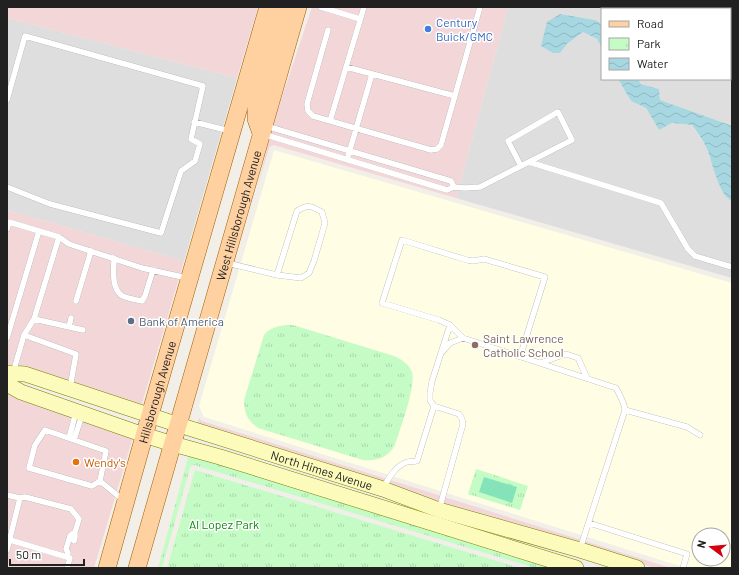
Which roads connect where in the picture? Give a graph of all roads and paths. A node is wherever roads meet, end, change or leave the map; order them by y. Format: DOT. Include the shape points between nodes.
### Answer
graph roads {
  1 [pos="268,7"];
  2 [pos="281,7"];
  3 [pos="298,7"];
  4 [pos="321,7"];
  5 [pos="364,7"];
  6 [pos="480,7"];
  7 [pos="360,19"];
  8 [pos="328,30"];
  9 [pos="346,67"];
  10 [pos="372,74"];
  11 [pos="455,96"];
  12 [pos="7,100"];
  13 [pos="330,121"];
  14 [pos="194,122"];
  15 [pos="263,129"];
  16 [pos="356,129"];
  17 [pos="232,132"];
  18 [pos="350,151"];
  19 [pos="347,160"];
  20 [pos="529,162"];
  21 [pos="522,166"];
  22 [pos="7,187"];
  23 [pos="454,187"];
  24 [pos="7,229"];
  25 [pos="39,231"];
  26 [pos="59,237"];
  27 [pos="91,251"];
  28 [pos="114,258"];
  29 [pos="225,263"];
  30 [pos="732,267"];
  31 [pos="153,270"];
  32 [pos="277,275"];
  33 [pos="189,279"];
  34 [pos="76,301"];
  35 [pos="71,318"];
  36 [pos="34,319"];
  37 [pos="450,325"];
  38 [pos="69,327"];
  39 [pos="83,330"];
  40 [pos="24,335"];
  41 [pos="7,338"];
  42 [pos="464,338"];
  43 [pos="442,352"];
  44 [pos="520,357"];
  45 [pos="540,363"];
  46 [pos="8,377"];
  47 [pos="587,378"];
  48 [pos="70,389"];
  49 [pos="434,406"];
  50 [pos="625,410"];
  51 [pos="79,413"];
  52 [pos="150,415"];
  53 [pos="179,425"];
  54 [pos="144,435"];
  55 [pos="700,435"];
  56 [pos="71,439"];
  57 [pos="173,444"];
  58 [pos="100,481"];
  59 [pos="382,489"];
  60 [pos="7,495"];
  61 [pos="20,498"];
  62 [pos="126,502"];
  63 [pos="376,506"];
  64 [pos="439,510"];
  65 [pos="589,523"];
  66 [pos="435,524"];
  67 [pos="75,532"];
  68 [pos="10,540"];
  69 [pos="74,541"];
  70 [pos="7,550"];
  71 [pos="580,550"];
  72 [pos="69,553"];
  73 [pos="67,568"];
  74 [pos="107,568"];
  75 [pos="137,568"];
  76 [pos="575,568"];
  77 [pos="637,568"];
  78 [pos="683,568"];
  1 -- 17 [label="main road"];
  2 -- 15 [label="main road" via="256,100 256,119"];
  3 -- 15 [label="main road, West Hillsborough Avenue"];
  4 -- 7 [label="lane"];
  5 -- 7 [label="lane"];
  6 -- 11 [label="lane"];
  7 -- 9 [label="lane"];
  8 -- 13 [label="lane" via="307,104 308,111 313,116"];
  9 -- 10 [label="lane"];
  9 -- 13 [label="lane"];
  10 -- 11 [label="lane"];
  10 -- 16 [label="lane"];
  11 -- 16 [label="lane" via="441,145 437,150"];
  12 -- 14 [label="lane" via="25,36 203,86"];
  13 -- 16 [label="lane"];
  14 -- 17 [label="lane"];
  14 -- 22 [label="lane" via="191,139 200,144 195,161 181,171 161,233 50,204"];
  15 -- 18 [label="lane"];
  15 -- 19 [label="lane"];
  15 -- 29 [label="main road, West Hillsborough Avenue"];
  16 -- 18 [label="lane"];
  17 -- 33 [label="main road, Hillsborough Avenue"];
  18 -- 19 [label="lane"];
  18 -- 23 [label="lane" via="451,181"];
  19 -- 23 [label="lane" via="447,190"];
  20 -- 21 [label="lane"];
  20 -- 21 [label="lane" via="572,140 558,112 508,141"];
  20 -- 30 [label="lane" via="661,203 688,249 695,256"];
  21 -- 23 [label="lane" via="480,187"];
  24 -- 25 [label="lane" via="9,222"];
  25 -- 26 [label="lane"];
  25 -- 41 [label="lane"];
  26 -- 27 [label="lane" via="70,244"];
  26 -- 36 [label="lane"];
  27 -- 28 [label="lane"];
  27 -- 34 [label="lane"];
  28 -- 31 [label="lane"];
  28 -- 31 [label="lane" via="113,280 121,295 142,301"];
  29 -- 32 [label="lane"];
  29 -- 53 [label="main road, West Hillsborough Avenue"];
  31 -- 33 [label="lane"];
  32 -- 32 [label="lane" via="301,278 309,273 325,223 322,212 314,207 304,206 297,211"];
  33 -- 52 [label="main road, Hillsborough Avenue"];
  35 -- 38 [label="lane"];
  36 -- 38 [label="lane"];
  36 -- 40 [label="lane"];
  37 -- 42 [label="lane"];
  37 -- 43 [label="lane"];
  37 -- 44 [label="lane" via="382,303 402,240 467,260 484,259 544,277"];
  38 -- 39 [label="lane"];
  40 -- 46 [label="lane"];
  40 -- 48 [label="lane" via="76,354"];
  42 -- 43 [label="lane" via="450,343"];
  42 -- 44 [label="lane"];
  43 -- 49 [label="lane" via="430,393 430,400"];
  44 -- 45 [label="lane"];
  45 -- 47 [label="lane"];
  45 -- 47 [label="lane" via="566,354 578,358"];
  46 -- 48 [label="street, North Himes Avenue" via="25,374"];
  46 -- 51 [label="street, North Himes Avenue" via="21,392"];
  47 -- 50 [label="lane" via="616,388"];
  48 -- 52 [label="street, North Himes Avenue"];
  49 -- 59 [label="lane" via="417,461 407,462 393,472"];
  49 -- 64 [label="lane" via="459,414 464,424"];
  50 -- 55 [label="lane" via="687,427"];
  50 -- 65 [label="lane"];
  51 -- 54 [label="street, North Himes Avenue"];
  51 -- 56 [label="lane"];
  52 -- 53 [label="street, North Himes Avenue"];
  52 -- 54 [label="main road, Hillsborough Avenue"];
  53 -- 57 [label="main road"];
  53 -- 59 [label="street, North Himes Avenue"];
  54 -- 57 [label="street, North Himes Avenue"];
  54 -- 62 [label="main road, Hillsborough Avenue"];
  56 -- 58 [label="lane" via="106,451"];
  56 -- 58 [label="lane" via="45,430 35,445 29,468 92,486"];
  57 -- 63 [label="street, North Himes Avenue"];
  57 -- 75 [label="main road"];
  58 -- 62 [label="lane"];
  59 -- 63 [label="street"];
  59 -- 64 [label="street, North Himes Avenue"];
  60 -- 61 [label="lane"];
  61 -- 67 [label="lane" via="25,497 70,509 79,519"];
  61 -- 68 [label="lane"];
  62 -- 74 [label="main road, Hillsborough Avenue"];
  63 -- 66 [label="street, North Himes Avenue"];
  64 -- 66 [label="street"];
  64 -- 71 [label="street, North Himes Avenue"];
  65 -- 71 [label="lane"];
  65 -- 78 [label="lane" via="688,554"];
  66 -- 76 [label="street, North Himes Avenue"];
  67 -- 69 [label="lane"];
  67 -- 72 [label="lane" via="70,536 66,549"];
  68 -- 70 [label="lane"];
  68 -- 72 [label="lane" via="26,548 54,556"];
  71 -- 76 [label="street"];
  71 -- 77 [label="street, North Himes Avenue"];
  72 -- 73 [label="lane"];
}
